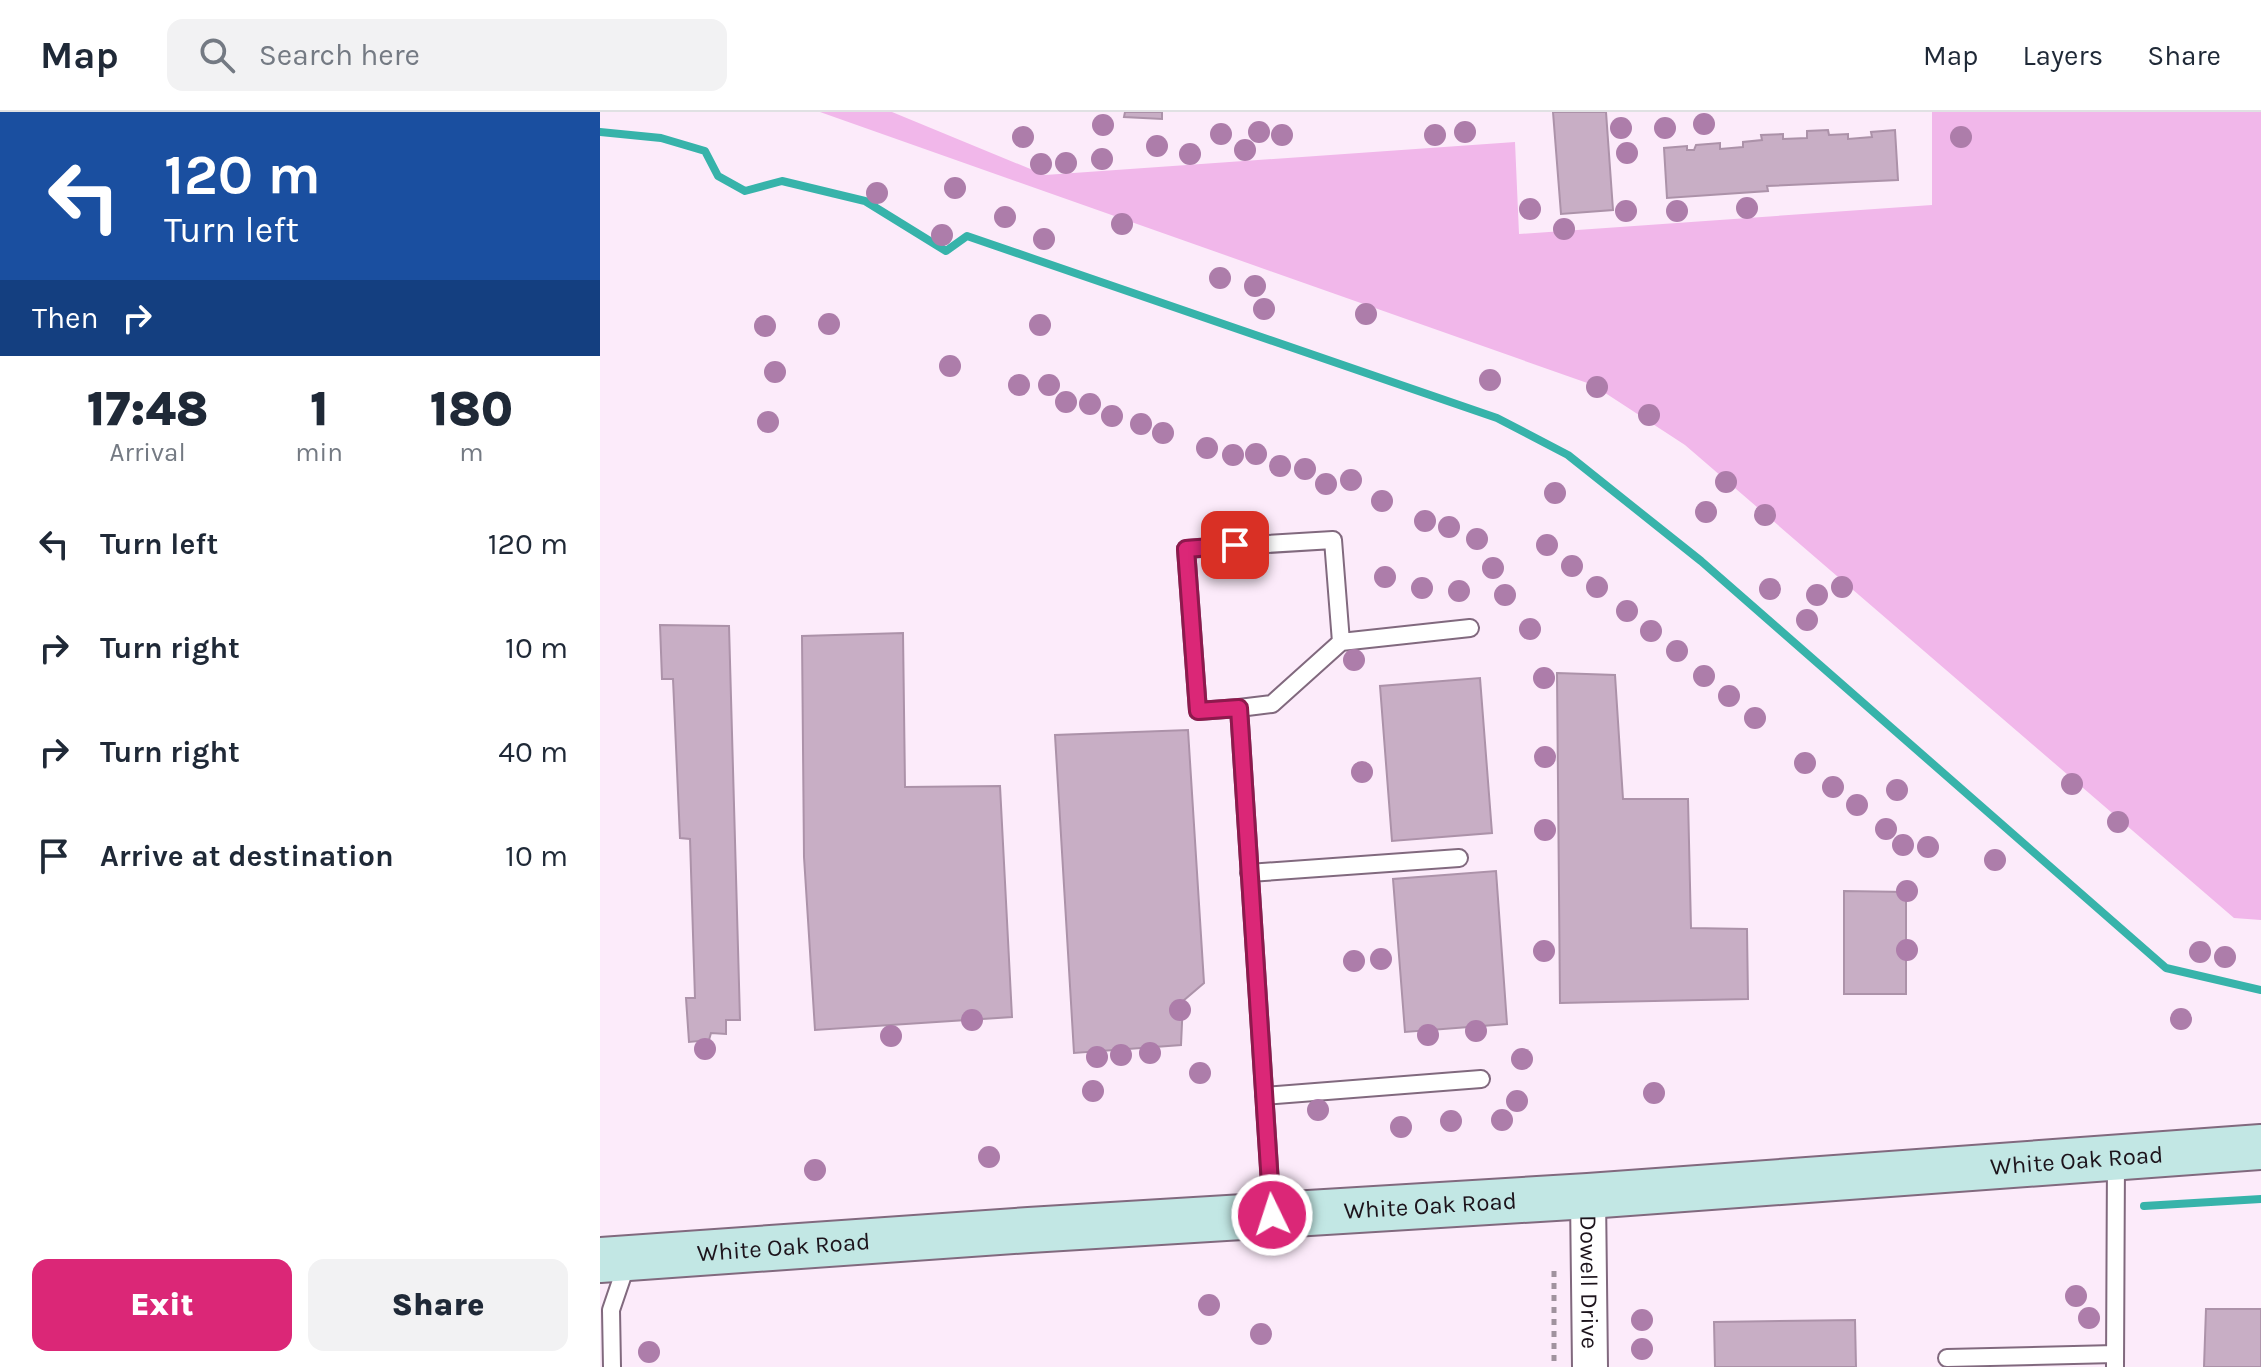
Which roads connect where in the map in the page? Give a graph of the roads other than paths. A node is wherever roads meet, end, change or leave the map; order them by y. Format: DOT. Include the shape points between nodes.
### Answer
graph roads {
  1 [pos="1470,628"];
  2 [pos="1341,642"];
  3 [pos="1239,708"];
  4 [pos="1459,858"];
  5 [pos="1249,873"];
  6 [pos="1481,1079"];
  7 [pos="1264,1096"];
  8 [pos="2261,1147"];
  9 [pos="2116,1157"];
  10 [pos="1588,1196"];
  11 [pos="1272,1215"];
  12 [pos="614,1259"];
  13 [pos="1947,1358"];
  14 [pos="2115,1361"];
  15 [pos="612,1367"];
  16 [pos="1590,1367"];
  1 -- 2 [label="lane"];
  2 -- 3 [label="lane" via="1272,704"];
  2 -- 3 [label="lane" via="1333,540 1186,549 1198,711"];
  3 -- 5 [label="lane"];
  4 -- 5 [label="lane"];
  5 -- 7 [label="lane"];
  6 -- 7 [label="lane"];
  7 -- 11 [label="lane"];
  8 -- 9 [label="street, White Oak Road"];
  9 -- 10 [label="street, White Oak Road"];
  9 -- 14 [label="lane"];
  10 -- 11 [label="street, White Oak Road"];
  10 -- 16 [label="street, Dowell Drive"];
  11 -- 12 [label="street, White Oak Road"];
  12 -- 15 [label="lane"];
  13 -- 14 [label="lane"];
}
